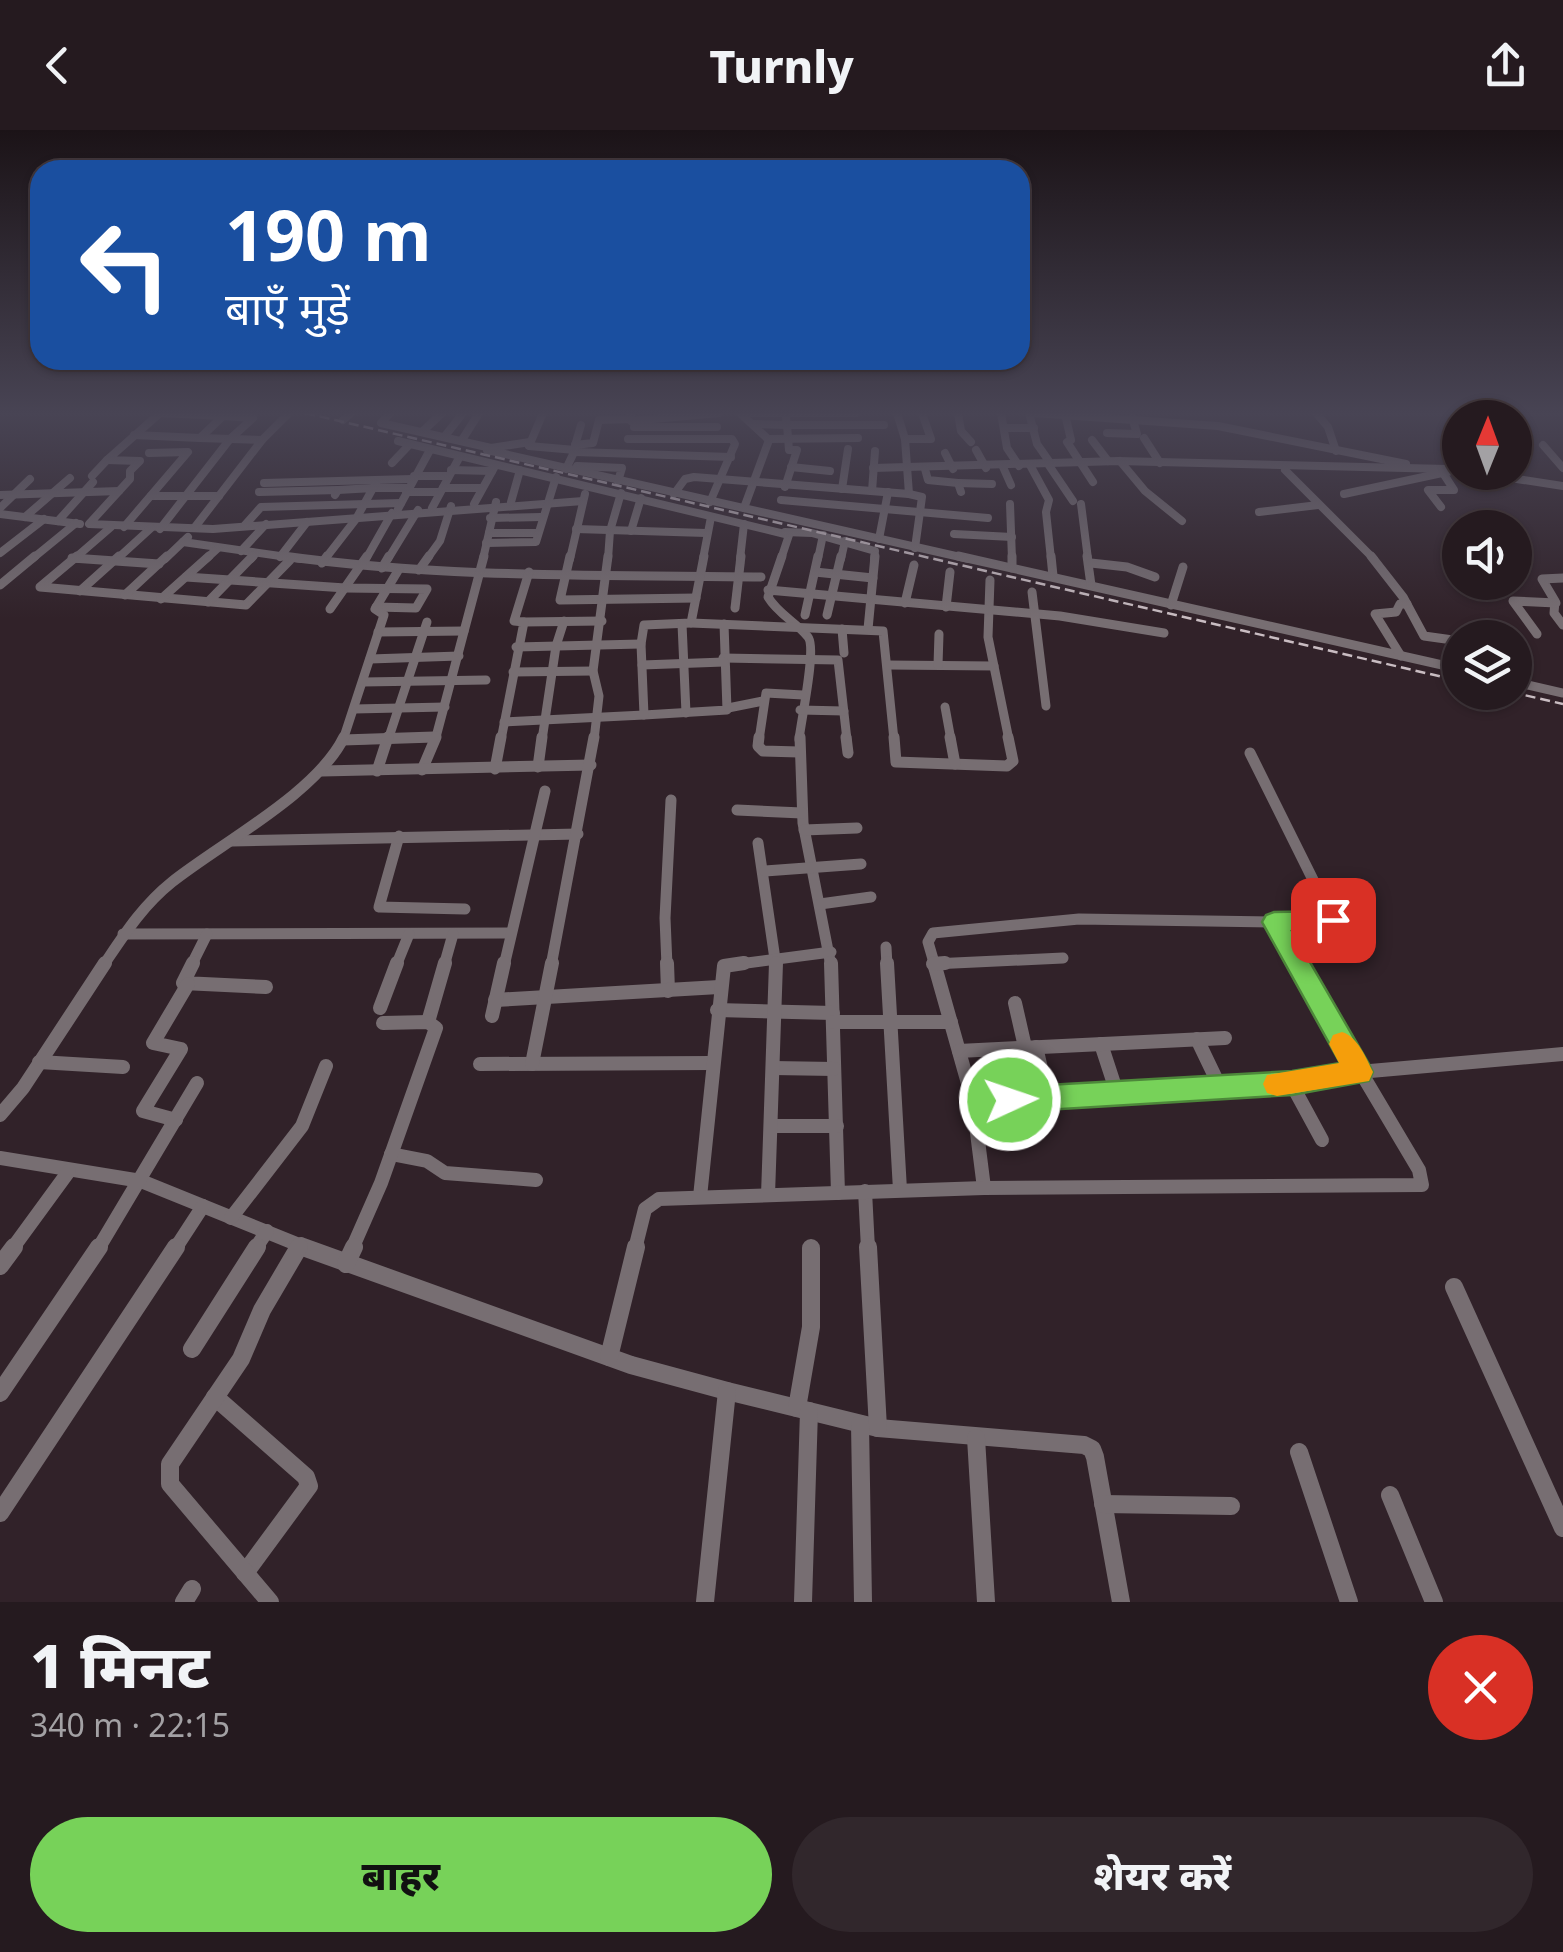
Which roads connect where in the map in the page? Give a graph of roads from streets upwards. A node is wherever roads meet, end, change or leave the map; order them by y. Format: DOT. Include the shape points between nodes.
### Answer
graph roads {
  1 [pos="344,481"];
  2 [pos="755,481"];
  3 [pos="27,482"];
  4 [pos="65,482"];
  5 [pos="90,482"];
  6 [pos="126,482"];
  7 [pos="162,482"];
  8 [pos="197,482"];
  9 [pos="230,482"];
  10 [pos="310,482"];
  11 [pos="320,482"];
  12 [pos="351,482"];
  13 [pos="415,482"];
  14 [pos="445,482"];
  15 [pos="485,482"];
  16 [pos="516,482"];
  17 [pos="554,482"];
  18 [pos="577,482"];
  19 [pos="621,482"];
  20 [pos="683,482"];
  21 [pos="720,482"];
  22 [pos="766,482"];
  23 [pos="843,482"];
  24 [pos="872,482"];
  25 [pos="908,482"];
  26 [pos="935,482"];
  27 [pos="1010,482"];
  28 [pos="1039,482"];
  29 [pos="1063,482"];
  30 [pos="1137,482"];
  31 [pos="1296,482"];
  32 [pos="1401,482"];
  33 [pos="410,483"];
  34 [pos="786,483"];
  35 [pos="375,484"];
  36 [pos="587,484"];
  37 [pos="992,484"];
  38 [pos="1011,485"];
  39 [pos="820,486"];
  40 [pos="481,488"];
  41 [pos="842,489"];
  42 [pos="338,490"];
  43 [pos="442,490"];
  44 [pos="853,490"];
  45 [pos="1442,490"];
  46 [pos="872,491"];
  47 [pos="84,492"];
  48 [pos="119,492"];
  49 [pos="302,492"];
  50 [pos="888,492"];
  51 [pos="621,493"];
  52 [pos="0,494"];
  53 [pos="14,494"];
  54 [pos="49,494"];
  55 [pos="674,494"];
  56 [pos="909,494"];
  57 [pos="1344,494"];
  58 [pos="150,496"];
  59 [pos="186,496"];
  60 [pos="219,496"];
  61 [pos="642,498"];
  62 [pos="781,500"];
  63 [pos="547,501"];
  64 [pos="583,501"];
  65 [pos="496,502"];
  66 [pos="510,502"];
  67 [pos="710,502"];
  68 [pos="401,503"];
  69 [pos="814,503"];
  70 [pos="366,504"];
  71 [pos="474,504"];
  72 [pos="1010,504"];
  73 [pos="330,505"];
  74 [pos="1318,505"];
  75 [pos="296,506"];
  76 [pos="451,506"];
  77 [pos="849,506"];
  78 [pos="1441,506"];
  79 [pos="432,508"];
  80 [pos="744,508"];
  81 [pos="418,510"];
  82 [pos="885,510"];
  83 [pos="0,511"];
  84 [pos="1258,512"];
  85 [pos="394,513"];
  86 [pos="920,513"];
  87 [pos="776,514"];
  88 [pos="25,516"];
  89 [pos="711,516"];
  90 [pos="956,516"];
  91 [pos="541,517"];
  92 [pos="356,518"];
  93 [pos="490,518"];
  94 [pos="988,518"];
  95 [pos="44,519"];
  96 [pos="58,521"];
  97 [pos="321,521"];
  98 [pos="1182,521"];
  99 [pos="308,522"];
  100 [pos="808,522"];
  101 [pos="76,523"];
  102 [pos="284,523"];
  103 [pos="89,524"];
  104 [pos="266,524"];
  105 [pos="744,524"];
  106 [pos="245,525"];
  107 [pos="111,527"];
  108 [pos="124,527"];
  109 [pos="196,527"];
  110 [pos="156,529"];
  111 [pos="576,529"];
  112 [pos="843,529"];
  113 [pos="631,530"];
  114 [pos="610,531"];
  115 [pos="785,532"];
  116 [pos="706,533"];
  117 [pos="954,534"];
  118 [pos="823,536"];
  119 [pos="1012,537"];
  120 [pos="488,538"];
  121 [pos="880,539"];
  122 [pos="845,541"];
  123 [pos="183,542"];
  124 [pos="218,548"];
  125 [pos="915,548"];
  126 [pos="241,552"];
  127 [pos="0,553"];
  128 [pos="255,554"];
  129 [pos="952,555"];
  130 [pos="72,558"];
  131 [pos="285,558"];
  132 [pos="116,561"];
  133 [pos="322,563"];
  134 [pos="1091,563"];
  135 [pos="158,564"];
  136 [pos="914,565"];
  137 [pos="361,567"];
  138 [pos="1183,567"];
  139 [pos="382,568"];
  140 [pos="1012,568"];
  141 [pos="399,569"];
  142 [pos="418,570"];
  143 [pos="529,572"];
  144 [pos="815,572"];
  145 [pos="950,572"];
  146 [pos="480,573"];
  147 [pos="565,574"];
  148 [pos="605,574"];
  149 [pos="700,574"];
  150 [pos="836,574"];
  151 [pos="741,575"];
  152 [pos="1052,576"];
  153 [pos="186,577"];
  154 [pos="760,577"];
  155 [pos="1155,577"];
  156 [pos="873,578"];
  157 [pos="1563,578"];
  158 [pos="228,580"];
  159 [pos="990,580"];
  160 [pos="268,583"];
  161 [pos="0,585"];
  162 [pos="1091,585"];
  163 [pos="345,588"];
  164 [pos="385,589"];
  165 [pos="768,590"];
  166 [pos="80,591"];
  167 [pos="1032,592"];
  168 [pos="810,594"];
  169 [pos="125,596"];
  170 [pos="832,596"];
  171 [pos="696,598"];
  172 [pos="870,599"];
  173 [pos="161,600"];
  174 [pos="604,600"];
  175 [pos="208,602"];
  176 [pos="905,603"];
  177 [pos="1556,603"];
  178 [pos="1407,604"];
  179 [pos="1171,605"];
  180 [pos="376,607"];
  181 [pos="946,607"];
  182 [pos="735,608"];
  183 [pos="330,609"];
  184 [pos="988,612"];
  185 [pos="804,614"];
  186 [pos="1034,614"];
  187 [pos="827,615"];
  188 [pos="602,621"];
  189 [pos="524,622"];
  190 [pos="564,622"];
  191 [pos="686,624"];
  192 [pos="724,624"];
  193 [pos="425,626"];
  194 [pos="1563,626"];
  195 [pos="798,629"];
  196 [pos="842,629"];
  197 [pos="868,629"];
  198 [pos="464,631"];
  199 [pos="378,632"];
  200 [pos="1164,633"];
  201 [pos="939,634"];
  202 [pos="1537,634"];
  203 [pos="1442,638"];
  204 [pos="642,644"];
  205 [pos="556,646"];
  206 [pos="596,646"];
  207 [pos="516,647"];
  208 [pos="844,653"];
  209 [pos="459,656"];
  210 [pos="1401,656"];
  211 [pos="416,657"];
  212 [pos="370,658"];
  213 [pos="814,658"];
  214 [pos="724,660"];
  215 [pos="684,663"];
  216 [pos="642,664"];
  217 [pos="888,665"];
  218 [pos="938,665"];
  219 [pos="1442,665"];
  220 [pos="994,666"];
  221 [pos="554,670"];
  222 [pos="594,671"];
  223 [pos="513,672"];
  224 [pos="453,680"];
  225 [pos="486,680"];
  226 [pos="408,681"];
  227 [pos="363,682"];
  228 [pos="1532,686"];
  229 [pos="1563,693"];
  230 [pos="803,694"];
  231 [pos="763,701"];
  232 [pos="1046,706"];
  233 [pos="445,707"];
  234 [pos="945,707"];
  235 [pos="400,708"];
  236 [pos="728,708"];
  237 [pos="354,709"];
  238 [pos="800,710"];
  239 [pos="844,711"];
  240 [pos="686,713"];
  241 [pos="644,715"];
  242 [pos="595,720"];
  243 [pos="504,722"];
  244 [pos="545,722"];
  245 [pos="436,736"];
  246 [pos="389,738"];
  247 [pos="343,740"];
  248 [pos="800,752"];
  249 [pos="848,753"];
  250 [pos="1250,753"];
  251 [pos="591,764"];
  252 [pos="956,764"];
  253 [pos="538,766"];
  254 [pos="494,769"];
  255 [pos="422,770"];
  256 [pos="322,771"];
  257 [pos="377,771"];
  258 [pos="545,790"];
  259 [pos="671,800"];
  260 [pos="737,810"];
  261 [pos="802,813"];
  262 [pos="857,828"];
  263 [pos="804,830"];
  264 [pos="536,834"];
  265 [pos="578,834"];
  266 [pos="400,836"];
  267 [pos="232,842"];
  268 [pos="758,844"];
  269 [pos="861,864"];
  270 [pos="812,868"];
  271 [pos="765,871"];
  272 [pos="871,897"];
  273 [pos="820,904"];
  274 [pos="466,909"];
  275 [pos="1367,918"];
  276 [pos="1333,920"];
  277 [pos="1274,922"];
  278 [pos="510,933"];
  279 [pos="123,934"];
  280 [pos="207,934"];
  281 [pos="409,934"];
  282 [pos="453,934"];
  283 [pos="886,947"];
  284 [pos="831,952"];
  285 [pos="776,958"];
  286 [pos="1063,958"];
  287 [pos="933,964"];
  288 [pos="188,984"];
  289 [pos="266,987"];
  290 [pos="719,987"];
  291 [pos="668,991"];
  292 [pos="545,998"];
  293 [pos="495,1000"];
  294 [pos="1014,1003"];
  295 [pos="717,1010"];
  296 [pos="775,1012"];
  297 [pos="492,1016"];
  298 [pos="834,1018"];
  299 [pos="428,1022"];
  300 [pos="893,1022"];
  301 [pos="952,1022"];
  302 [pos="1225,1038"];
  303 [pos="1197,1040"];
  304 [pos="1102,1044"];
  305 [pos="1031,1047"];
  306 [pos="959,1051"];
  307 [pos="1563,1054"];
  308 [pos="39,1062"];
  309 [pos="712,1063"];
  310 [pos="480,1064"];
  311 [pos="532,1064"];
  312 [pos="326,1066"];
  313 [pos="124,1067"];
  314 [pos="773,1068"];
  315 [pos="834,1069"];
  316 [pos="1359,1072"];
  317 [pos="197,1083"];
  318 [pos="1292,1083"];
  319 [pos="1220,1087"];
  320 [pos="1117,1093"];
  321 [pos="1048,1098"];
  322 [pos="973,1102"];
  323 [pos="0,1115"];
  324 [pos="176,1120"];
  325 [pos="772,1126"];
  326 [pos="836,1126"];
  327 [pos="1322,1140"];
  328 [pos="392,1154"];
  329 [pos="0,1158"];
  330 [pos="70,1172"];
  331 [pos="536,1180"];
  332 [pos="141,1182"];
  333 [pos="984,1188"];
  334 [pos="900,1190"];
  335 [pos="865,1191"];
  336 [pos="838,1192"];
  337 [pos="768,1194"];
  338 [pos="700,1197"];
  339 [pos="203,1206"];
  340 [pos="231,1218"];
  341 [pos="267,1231"];
  342 [pos="301,1244"];
  343 [pos="811,1248"];
  344 [pos="346,1264"];
  345 [pos="0,1266"];
  346 [pos="1454,1287"];
  347 [pos="192,1349"];
  348 [pos="609,1357"];
  349 [pos="727,1392"];
  350 [pos="0,1393"];
  351 [pos="214,1397"];
  352 [pos="803,1410"];
  353 [pos="869,1426"];
  354 [pos="976,1438"];
  355 [pos="1300,1452"];
  356 [pos="1390,1495"];
  357 [pos="1102,1504"];
  358 [pos="1230,1506"];
  359 [pos="0,1513"];
  360 [pos="1563,1528"];
  361 [pos="245,1573"];
  362 [pos="270,1602"];
  363 [pos="706,1602"];
  364 [pos="803,1602"];
  365 [pos="863,1602"];
  366 [pos="986,1602"];
  367 [pos="1120,1602"];
  368 [pos="1350,1602"];
  369 [pos="1434,1602"];
  1 -- 42 [label="street"];
  2 -- 80 [label="street"];
  3 -- 53 [label="street"];
  4 -- 54 [label="street"];
  5 -- 47 [label="street"];
  6 -- 48 [label="street"];
  7 -- 58 [label="street"];
  8 -- 59 [label="street"];
  9 -- 60 [label="street"];
  10 -- 11 [label="street"];
  10 -- 49 [label="street"];
  10 -- 49 [label="street" via="261,488"];
  12 -- 35 [label="street"];
  13 -- 33 [label="street"];
  14 -- 43 [label="street"];
  15 -- 40 [label="street"];
  16 -- 66 [label="street"];
  17 -- 63 [label="street"];
  18 -- 36 [label="street"];
  19 -- 55 [label="street"];
  20 -- 55 [label="street"];
  21 -- 67 [label="street"];
  22 -- 34 [label="street"];
  23 -- 41 [label="street"];
  24 -- 46 [label="street"];
  25 -- 56 [label="street"];
  26 -- 37 [label="street" via="959,488"];
  27 -- 38 [label="street"];
  28 -- 152 [label="street" via="1049,500"];
  29 -- 134 [label="street" via="1077,502"];
  30 -- 98 [label="street"];
  31 -- 74 [label="street"];
  32 -- 57 [label="street"];
  33 -- 35 [label="street"];
  33 -- 43 [label="street"];
  33 -- 68 [label="street"];
  34 -- 39 [label="street"];
  34 -- 62 [label="street"];
  35 -- 42 [label="street"];
  35 -- 70 [label="street"];
  36 -- 51 [label="street"];
  36 -- 64 [label="street"];
  39 -- 41 [label="street"];
  39 -- 69 [label="street"];
  40 -- 43 [label="street"];
  40 -- 71 [label="street"];
  41 -- 44 [label="street"];
  42 -- 49 [label="street"];
  42 -- 73 [label="street"];
  43 -- 79 [label="street"];
  44 -- 46 [label="street"];
  44 -- 77 [label="street"];
  45 -- 78 [label="street" via="1428,490"];
  46 -- 50 [label="street"];
  47 -- 48 [label="street"];
  47 -- 54 [label="street"];
  47 -- 96 [label="street"];
  48 -- 103 [label="street"];
  49 -- 75 [label="street"];
  50 -- 56 [label="street"];
  50 -- 82 [label="street"];
  51 -- 61 [label="street"];
  51 -- 114 [label="street"];
  52 -- 53 [label="street"];
  53 -- 54 [label="street"];
  53 -- 83 [label="street"];
  54 -- 88 [label="street"];
  55 -- 67 [label="street"];
  56 -- 86 [label="street" via="921,496"];
  58 -- 59 [label="street"];
  58 -- 108 [label="street"];
  59 -- 60 [label="street"];
  59 -- 110 [label="street"];
  60 -- 109 [label="street"];
  61 -- 89 [label="street"];
  61 -- 113 [label="street"];
  62 -- 69 [label="street"];
  62 -- 87 [label="street"];
  63 -- 64 [label="street"];
  63 -- 66 [label="street"];
  63 -- 91 [label="street"];
  64 -- 111 [label="street"];
  65 -- 66 [label="street"];
  65 -- 71 [label="street"];
  65 -- 93 [label="street"];
  67 -- 80 [label="street"];
  68 -- 70 [label="street"];
  68 -- 85 [label="street"];
  69 -- 77 [label="street"];
  69 -- 100 [label="street"];
  70 -- 73 [label="street"];
  70 -- 92 [label="street"];
  71 -- 76 [label="street"];
  72 -- 119 [label="street"];
  73 -- 75 [label="street"];
  73 -- 97 [label="street"];
  74 -- 84 [label="street"];
  74 -- 178 [label="street" via="1372,556"];
  75 -- 102 [label="street"];
  75 -- 106 [label="street" via="261,507"];
  76 -- 79 [label="street"];
  76 -- 142 [label="street" via="440,541"];
  77 -- 82 [label="street"];
  77 -- 112 [label="street"];
  79 -- 81 [label="street"];
  80 -- 87 [label="street"];
  81 -- 85 [label="street"];
  81 -- 139 [label="street"];
  82 -- 86 [label="street"];
  82 -- 121 [label="street"];
  83 -- 88 [label="street"];
  85 -- 92 [label="street"];
  85 -- 137 [label="street"];
  86 -- 90 [label="street"];
  86 -- 125 [label="street"];
  87 -- 100 [label="street"];
  88 -- 95 [label="street"];
  89 -- 105 [label="street"];
  89 -- 116 [label="street"];
  90 -- 94 [label="street"];
  90 -- 117 [label="street"];
  91 -- 93 [label="street"];
  91 -- 120 [label="street" via="538,533"];
  92 -- 97 [label="street"];
  92 -- 133 [label="street"];
  93 -- 120 [label="street"];
  95 -- 96 [label="street"];
  95 -- 127 [label="street"];
  96 -- 101 [label="street"];
  97 -- 99 [label="street"];
  99 -- 102 [label="street"];
  99 -- 131 [label="street"];
  100 -- 112 [label="street"];
  101 -- 103 [label="street"];
  101 -- 161 [label="street"];
  102 -- 104 [label="street"];
  103 -- 107 [label="street"];
  104 -- 106 [label="street"];
  104 -- 126 [label="street"];
  105 -- 115 [label="street"];
  105 -- 151 [label="street"];
  106 -- 109 [label="street"];
  107 -- 108 [label="street"];
  107 -- 130 [label="street"];
  108 -- 110 [label="street"];
  109 -- 110 [label="street"];
  109 -- 123 [label="street"];
  110 -- 132 [label="street"];
  111 -- 114 [label="street"];
  111 -- 147 [label="street"];
  112 -- 121 [label="street"];
  113 -- 114 [label="street"];
  113 -- 116 [label="street"];
  114 -- 148 [label="street"];
  115 -- 118 [label="street"];
  115 -- 165 [label="street"];
  116 -- 149 [label="street"];
  117 -- 119 [label="street"];
  117 -- 129 [label="street"];
  118 -- 122 [label="street"];
  118 -- 144 [label="street"];
  119 -- 140 [label="street"];
  120 -- 146 [label="street"];
  121 -- 125 [label="street"];
  122 -- 150 [label="street"];
  122 -- 156 [label="street" via="875,551"];
  123 -- 124 [label="street"];
  123 -- 135 [label="street"];
  124 -- 126 [label="street"];
  124 -- 153 [label="street"];
  125 -- 129 [label="street"];
  126 -- 128 [label="street"];
  128 -- 131 [label="street"];
  128 -- 158 [label="street"];
  129 -- 140 [label="street"];
  130 -- 132 [label="street"];
  130 -- 166 [label="street" via="40,588"];
  131 -- 133 [label="street"];
  131 -- 160 [label="street"];
  132 -- 135 [label="street"];
  132 -- 166 [label="street"];
  133 -- 137 [label="street"];
  134 -- 155 [label="street"];
  134 -- 162 [label="street"];
  135 -- 169 [label="street"];
  136 -- 176 [label="street"];
  137 -- 139 [label="street"];
  137 -- 163 [label="street"];
  138 -- 179 [label="street"];
  139 -- 141 [label="street"];
  140 -- 152 [label="street"];
  141 -- 142 [label="street"];
  141 -- 164 [label="street"];
  142 -- 146 [label="street"];
  143 -- 146 [label="street"];
  143 -- 147 [label="street"];
  143 -- 189 [label="street" via="514,620"];
  144 -- 150 [label="street"];
  144 -- 168 [label="street"];
  145 -- 181 [label="street"];
  146 -- 198 [label="street"];
  147 -- 148 [label="street"];
  147 -- 174 [label="street" via="560,600"];
  148 -- 149 [label="street"];
  148 -- 174 [label="street"];
  149 -- 151 [label="street"];
  149 -- 171 [label="street"];
  150 -- 156 [label="street"];
  150 -- 170 [label="street"];
  151 -- 154 [label="street"];
  151 -- 182 [label="street"];
  152 -- 162 [label="street"];
  153 -- 158 [label="street"];
  153 -- 173 [label="street"];
  156 -- 172 [label="street"];
  157 -- 177 [label="street" via="1542,579"];
  158 -- 160 [label="street"];
  158 -- 175 [label="street"];
  159 -- 184 [label="street"];
  160 -- 163 [label="street"];
  160 -- 175 [label="street" via="248,605"];
  162 -- 179 [label="street"];
  163 -- 164 [label="street"];
  163 -- 183 [label="street"];
  164 -- 180 [label="street"];
  164 -- 180 [label="street" via="426,589 416,608"];
  165 -- 168 [label="street"];
  165 -- 195 [label="street" via="773,606"];
  166 -- 169 [label="street"];
  167 -- 186 [label="street"];
  168 -- 170 [label="street"];
  168 -- 185 [label="street"];
  169 -- 173 [label="street"];
  170 -- 172 [label="street"];
  170 -- 187 [label="street"];
  171 -- 174 [label="street"];
  171 -- 191 [label="street"];
  172 -- 176 [label="street"];
  172 -- 197 [label="street"];
  173 -- 175 [label="street"];
  174 -- 188 [label="street"];
  176 -- 181 [label="street"];
  177 -- 194 [label="street"];
  177 -- 202 [label="street" via="1513,601"];
  178 -- 203 [label="street" via="1424,636"];
  178 -- 210 [label="street" via="1375,614"];
  179 -- 210 [label="street"];
  180 -- 199 [label="street" via="384,615"];
  181 -- 184 [label="street"];
  184 -- 186 [label="street"];
  184 -- 220 [label="street"];
  186 -- 200 [label="street"];
  186 -- 232 [label="street"];
  188 -- 190 [label="street"];
  188 -- 206 [label="street"];
  189 -- 190 [label="street"];
  189 -- 207 [label="street"];
  190 -- 205 [label="street"];
  191 -- 192 [label="street"];
  191 -- 204 [label="street" via="644,625"];
  191 -- 215 [label="street"];
  192 -- 195 [label="street"];
  192 -- 214 [label="street"];
  193 -- 198 [label="street"];
  193 -- 199 [label="street"];
  193 -- 211 [label="street"];
  195 -- 196 [label="street"];
  195 -- 213 [label="street" via="812,643"];
  196 -- 197 [label="street"];
  196 -- 208 [label="street"];
  197 -- 217 [label="street" via="886,634"];
  198 -- 209 [label="street"];
  199 -- 212 [label="street"];
  201 -- 218 [label="street"];
  204 -- 206 [label="street"];
  204 -- 216 [label="street"];
  205 -- 206 [label="street"];
  205 -- 207 [label="street"];
  205 -- 221 [label="street"];
  206 -- 222 [label="street"];
  207 -- 223 [label="street"];
  209 -- 211 [label="street"];
  209 -- 224 [label="street"];
  210 -- 219 [label="street"];
  211 -- 212 [label="street"];
  211 -- 226 [label="street"];
  212 -- 227 [label="street"];
  213 -- 214 [label="street"];
  213 -- 230 [label="street"];
  213 -- 239 [label="street" via="841,664"];
  214 -- 215 [label="street"];
  214 -- 236 [label="street"];
  215 -- 216 [label="street"];
  215 -- 240 [label="street"];
  216 -- 241 [label="street"];
  217 -- 218 [label="street"];
  217 -- 252 [label="street" via="894,760"];
  218 -- 220 [label="street"];
  220 -- 252 [label="street" via="1011,764"];
  221 -- 222 [label="street"];
  221 -- 223 [label="street"];
  221 -- 244 [label="street"];
  222 -- 242 [label="street"];
  223 -- 243 [label="street"];
  224 -- 225 [label="street"];
  224 -- 226 [label="street"];
  224 -- 233 [label="street"];
  226 -- 227 [label="street"];
  226 -- 235 [label="street"];
  227 -- 237 [label="street"];
  228 -- 229 [label="street"];
  230 -- 231 [label="street" via="768,691"];
  230 -- 238 [label="street"];
  231 -- 236 [label="street"];
  231 -- 248 [label="street" via="759,750"];
  233 -- 235 [label="street"];
  233 -- 245 [label="street"];
  234 -- 252 [label="street"];
  235 -- 237 [label="street"];
  235 -- 246 [label="street"];
  236 -- 240 [label="street"];
  237 -- 247 [label="street"];
  238 -- 239 [label="street"];
  238 -- 248 [label="street"];
  239 -- 249 [label="street"];
  240 -- 241 [label="street"];
  241 -- 242 [label="street"];
  242 -- 244 [label="street"];
  242 -- 251 [label="street"];
  243 -- 244 [label="street"];
  243 -- 254 [label="street"];
  244 -- 253 [label="street"];
  245 -- 246 [label="street"];
  245 -- 255 [label="street"];
  246 -- 247 [label="street"];
  246 -- 257 [label="street"];
  247 -- 256 [label="street"];
  248 -- 261 [label="street"];
  250 -- 276 [label="street"];
  251 -- 253 [label="street"];
  251 -- 265 [label="street"];
  253 -- 254 [label="street"];
  254 -- 255 [label="street"];
  255 -- 257 [label="street"];
  256 -- 257 [label="street"];
  256 -- 267 [label="street"];
  258 -- 264 [label="street"];
  259 -- 291 [label="street" via="664,918"];
  260 -- 261 [label="street"];
  261 -- 263 [label="street"];
  262 -- 263 [label="street"];
  263 -- 270 [label="street"];
  264 -- 265 [label="street"];
  264 -- 266 [label="street"];
  264 -- 278 [label="street"];
  265 -- 292 [label="street"];
  266 -- 267 [label="street"];
  266 -- 274 [label="street" via="378,907"];
  267 -- 279 [label="street" via="150,900"];
  268 -- 271 [label="street"];
  269 -- 270 [label="street"];
  270 -- 271 [label="street"];
  270 -- 273 [label="street"];
  271 -- 285 [label="street"];
  272 -- 273 [label="street"];
  273 -- 284 [label="street"];
  275 -- 276 [label="street"];
  276 -- 277 [label="street"];
  277 -- 287 [label="street" via="1138,918 941,930 928,937"];
  277 -- 316 [label="street"];
  278 -- 282 [label="street"];
  278 -- 293 [label="street"];
  279 -- 280 [label="street"];
  279 -- 308 [label="street"];
  280 -- 281 [label="street"];
  280 -- 288 [label="street" via="182,981"];
  281 -- 282 [label="street"];
  281 -- 299 [label="street" via="381,1016"];
  282 -- 299 [label="street"];
  283 -- 300 [label="street"];
  284 -- 285 [label="street"];
  284 -- 298 [label="street"];
  285 -- 290 [label="street" via="728,964"];
  285 -- 296 [label="street"];
  286 -- 287 [label="street"];
  287 -- 301 [label="street"];
  288 -- 289 [label="street"];
  288 -- 324 [label="street" via="154,1038 156,1045 181,1049 143,1107 147,1114"];
  290 -- 291 [label="street"];
  290 -- 295 [label="street"];
  291 -- 292 [label="street"];
  292 -- 293 [label="street"];
  292 -- 311 [label="street"];
  293 -- 297 [label="street"];
  294 -- 305 [label="street"];
  295 -- 296 [label="street"];
  295 -- 309 [label="street"];
  296 -- 298 [label="street"];
  296 -- 314 [label="street"];
  298 -- 300 [label="street"];
  298 -- 315 [label="street"];
  299 -- 328 [label="street" via="436,1028"];
  300 -- 301 [label="street"];
  300 -- 334 [label="street"];
  301 -- 306 [label="street"];
  302 -- 303 [label="street"];
  303 -- 304 [label="street"];
  303 -- 319 [label="street"];
  304 -- 305 [label="street"];
  304 -- 320 [label="street"];
  305 -- 306 [label="street"];
  305 -- 321 [label="street"];
  306 -- 322 [label="street"];
  307 -- 316 [label="street"];
  308 -- 313 [label="street"];
  308 -- 323 [label="street"];
  309 -- 311 [label="street"];
  309 -- 338 [label="street"];
  310 -- 311 [label="street"];
  312 -- 340 [label="street" via="302,1126"];
  314 -- 315 [label="street"];
  314 -- 325 [label="street"];
  315 -- 326 [label="street"];
  316 -- 318 [label="street"];
  316 -- 333 [label="street" via="1422,1185"];
  317 -- 324 [label="street"];
  318 -- 319 [label="street"];
  318 -- 327 [label="street"];
  319 -- 320 [label="street"];
  320 -- 321 [label="street"];
  321 -- 322 [label="street"];
  322 -- 333 [label="street"];
  324 -- 332 [label="street"];
  325 -- 326 [label="street"];
  325 -- 337 [label="street"];
  326 -- 336 [label="street"];
  328 -- 331 [label="street" via="427,1161 445,1173"];
  328 -- 344 [label="street"];
  329 -- 330 [label="street"];
  330 -- 332 [label="street"];
  330 -- 345 [label="street"];
  332 -- 339 [label="street"];
  332 -- 350 [label="street"];
  333 -- 334 [label="street"];
  334 -- 335 [label="street"];
  335 -- 336 [label="street"];
  335 -- 353 [label="street"];
  336 -- 337 [label="street"];
  337 -- 338 [label="street"];
  338 -- 348 [label="street" via="659,1199 645,1208"];
  339 -- 340 [label="street"];
  339 -- 359 [label="street"];
  340 -- 341 [label="street"];
  341 -- 342 [label="street"];
  341 -- 347 [label="street"];
  342 -- 344 [label="street"];
  342 -- 351 [label="street" via="242,1359"];
  343 -- 352 [label="street"];
  344 -- 348 [label="street"];
  346 -- 360 [label="street"];
  348 -- 349 [label="street"];
  349 -- 352 [label="street"];
  349 -- 363 [label="street"];
  351 -- 361 [label="street" via="168,1476"];
  351 -- 361 [label="street" via="306,1477 308,1486"];
  352 -- 353 [label="street"];
  352 -- 364 [label="street"];
  353 -- 354 [label="street"];
  353 -- 365 [label="street"];
  354 -- 357 [label="street" via="1092,1449"];
  354 -- 366 [label="street"];
  355 -- 368 [label="street"];
  356 -- 369 [label="street"];
  357 -- 358 [label="street"];
  357 -- 367 [label="street"];
  361 -- 362 [label="street"];
}
